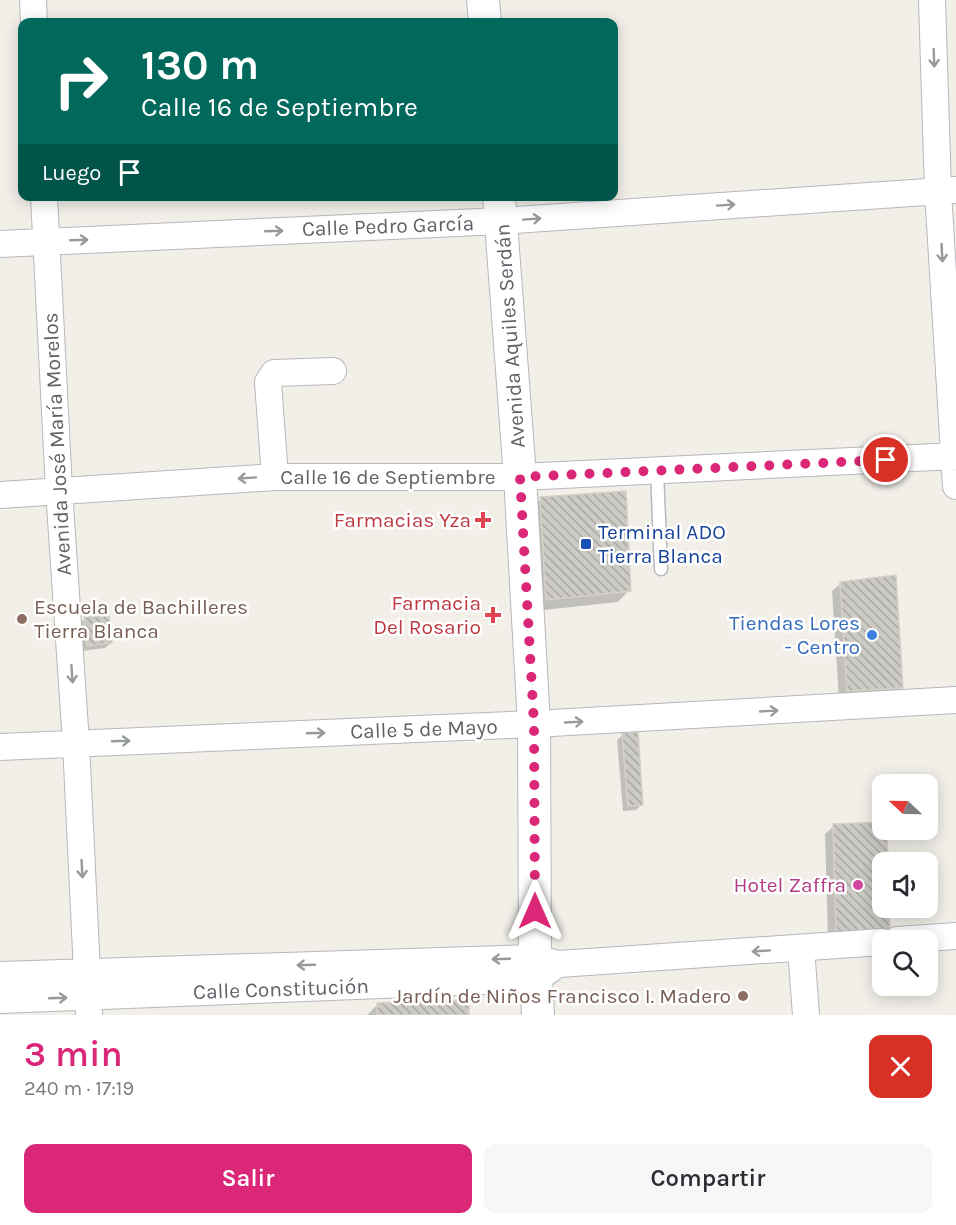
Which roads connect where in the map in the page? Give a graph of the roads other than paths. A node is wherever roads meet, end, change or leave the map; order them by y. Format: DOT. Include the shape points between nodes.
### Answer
graph roads {
  1 [pos="33,0"];
  2 [pos="483,0"];
  3 [pos="932,0"];
  4 [pos="34,18"];
  5 [pos="485,18"];
  6 [pos="947,190"];
  7 [pos="44,201"];
  8 [pos="500,209"];
  9 [pos="46,241"];
  10 [pos="0,244"];
  11 [pos="333,371"];
  12 [pos="955,456"];
  13 [pos="657,470"];
  14 [pos="275,477"];
  15 [pos="520,477"];
  16 [pos="956,486"];
  17 [pos="59,490"];
  18 [pos="0,495"];
  19 [pos="661,569"];
  20 [pos="956,700"];
  21 [pos="534,724"];
  22 [pos="76,743"];
  23 [pos="0,747"];
  24 [pos="956,936"];
  25 [pos="938,937"];
  26 [pos="872,943"];
  27 [pos="801,948"];
  28 [pos="543,967"];
  29 [pos="0,975"];
  30 [pos="88,995"];
  31 [pos="0,1000"];
  32 [pos="538,1015"];
  33 [pos="806,1015"];
  1 -- 4 [label="street"];
  2 -- 5 [label="street"];
  3 -- 6 [label="street, one-way"];
  8 -- 6 [label="street, Calle Pedro García, one-way"];
  6 -- 12 [label="street, one-way"];
  7 -- 9 [label="street, Avenida José María Morelos"];
  9 -- 8 [label="street, Calle Pedro García, one-way"];
  8 -- 15 [label="street, Avenida Aquiles Serdán"];
  9 -- 10 [label="street, Calle Pedro García"];
  9 -- 17 [label="street, Avenida José María Morelos"];
  11 -- 14 [label="street" via="274,373 268,382"];
  12 -- 13 [label="street, Calle 16 de Septiembre"];
  12 -- 16 [label="street"];
  13 -- 15 [label="street, Calle 16 de Septiembre"];
  13 -- 19 [label="lane"];
  14 -- 15 [label="street, Calle 16 de Septiembre"];
  14 -- 17 [label="street, Calle 16 de Septiembre, one-way"];
  15 -- 21 [label="street, Avenida Aquiles Serdán"];
  17 -- 18 [label="street, Calle 16 de Septiembre"];
  17 -- 22 [label="street, Avenida José María Morelos, one-way"];
  21 -- 20 [label="street, Calle 5 de Mayo, one-way"];
  22 -- 21 [label="street, Calle 5 de Mayo, one-way"];
  21 -- 28 [label="street, Avenida Aquiles Serdán"];
  22 -- 23 [label="street, Calle 5 de Mayo"];
  22 -- 30 [label="street, Avenida José María Morelos, one-way"];
  24 -- 25 [label="street"];
  26 -- 27 [label="street, Calle Constitución"];
  27 -- 28 [label="street, Calle Constitución, one-way"];
  27 -- 33 [label="street"];
  28 -- 30 [label="street, Calle Constitución"];
  28 -- 32 [label="street, Avenida Aquiles Serdán"];
  29 -- 30 [label="street, Calle Constitución"];
  31 -- 30 [label="street, Calle Constitución, one-way"];
}
